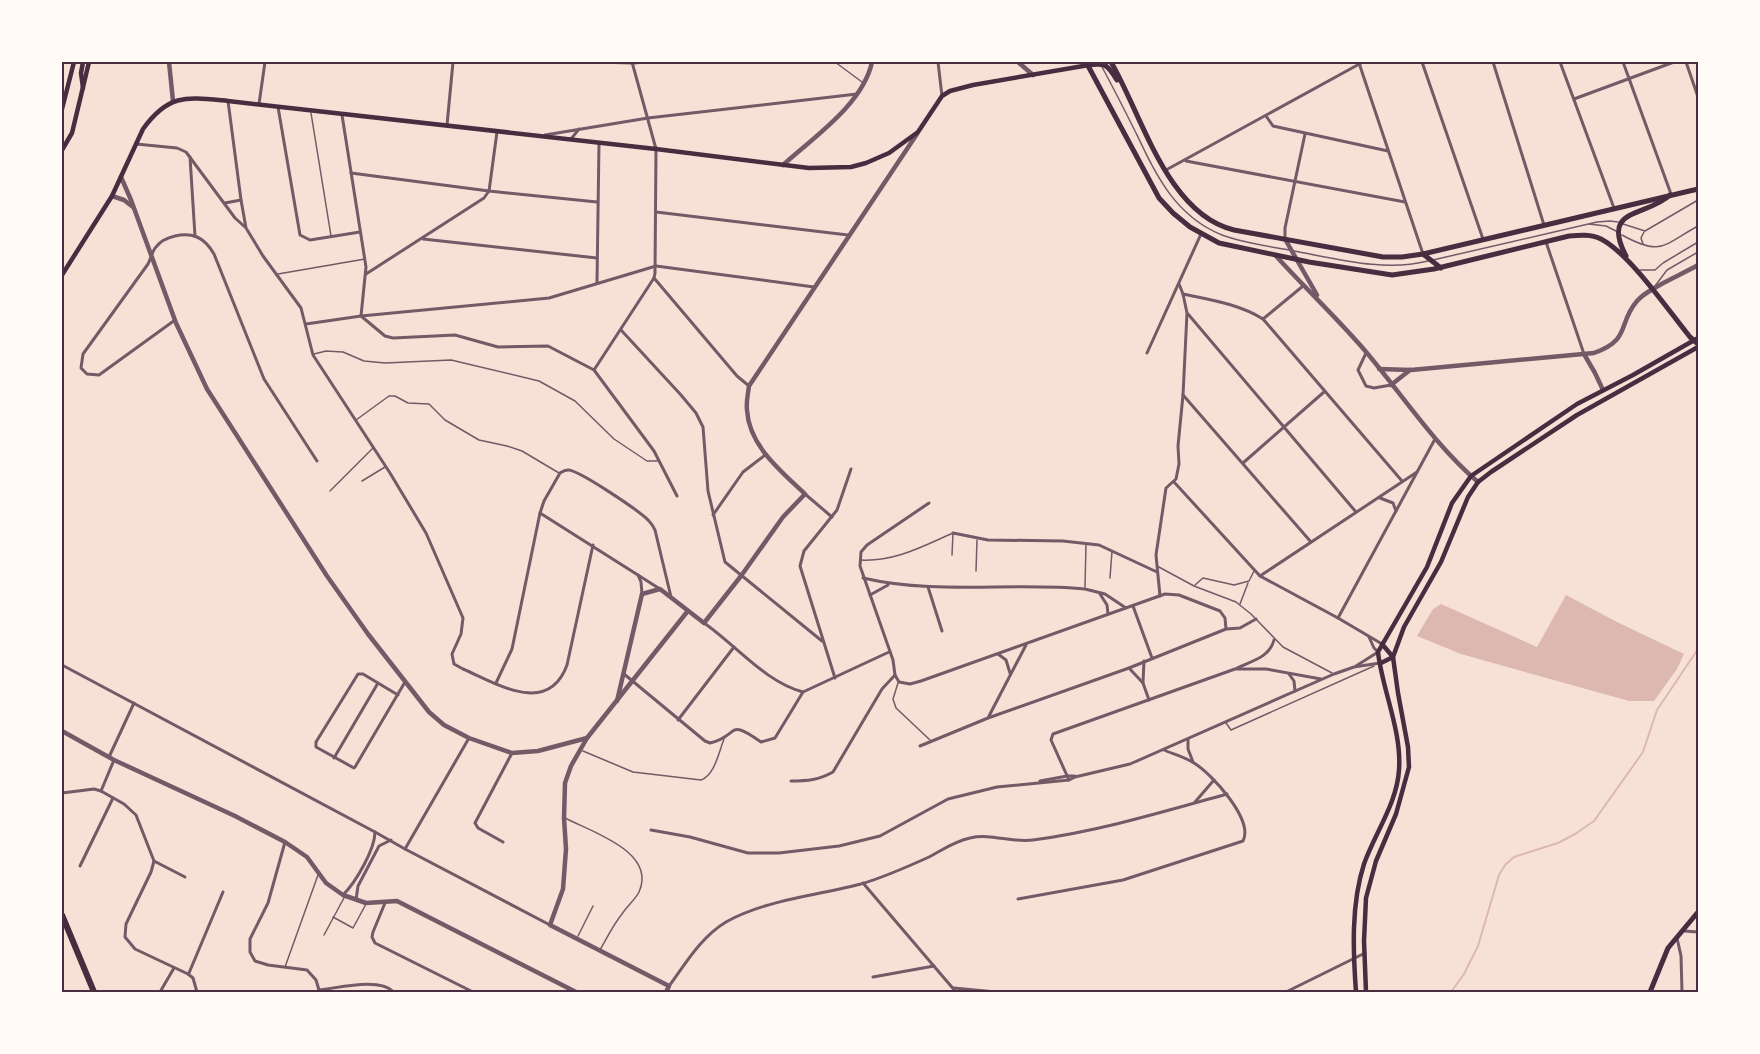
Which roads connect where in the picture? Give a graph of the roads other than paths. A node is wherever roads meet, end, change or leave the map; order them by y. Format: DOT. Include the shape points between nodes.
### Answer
graph roads {
  1 [pos="74,62"];
  2 [pos="83,62"];
  3 [pos="89,62"];
  4 [pos="169,62"];
  5 [pos="265,62"];
  6 [pos="453,62"];
  7 [pos="595,62"];
  8 [pos="633,62"];
  9 [pos="647,62"];
  10 [pos="835,62"];
  11 [pos="872,62"];
  12 [pos="938,62"];
  13 [pos="1018,62"];
  14 [pos="1099,62"];
  15 [pos="1111,62"];
  16 [pos="1361,62"];
  17 [pos="1422,62"];
  18 [pos="1493,62"];
  19 [pos="1560,62"];
  20 [pos="1623,62"];
  21 [pos="1674,62"];
  22 [pos="1686,62"];
  23 [pos="1088,63"];
  24 [pos="1033,75"];
  25 [pos="1629,78"];
  26 [pos="865,85"];
  27 [pos="1125,87"];
  28 [pos="83,91"];
  29 [pos="858,94"];
  30 [pos="942,96"];
  31 [pos="1698,97"];
  32 [pos="1574,99"];
  33 [pos="173,101"];
  34 [pos="228,101"];
  35 [pos="259,105"];
  36 [pos="278,107"];
  37 [pos="62,109"];
  38 [pos="311,111"];
  39 [pos="342,115"];
  40 [pos="1266,116"];
  41 [pos="648,118"];
  42 [pos="446,127"];
  43 [pos="579,129"];
  44 [pos="497,131"];
  45 [pos="918,132"];
  46 [pos="1305,134"];
  47 [pos="540,136"];
  48 [pos="571,140"];
  49 [pos="599,143"];
  50 [pos="135,144"];
  51 [pos="656,149"];
  52 [pos="62,150"];
  53 [pos="1388,151"];
  54 [pos="190,155"];
  55 [pos="1184,161"];
  56 [pos="783,165"];
  57 [pos="1166,170"];
  58 [pos="351,173"];
  59 [pos="121,177"];
  60 [pos="1294,180"];
  61 [pos="1698,189"];
  62 [pos="489,191"];
  63 [pos="1671,194"];
  64 [pos="112,196"];
  65 [pos="241,200"];
  66 [pos="1698,200"];
  67 [pos="597,201"];
  68 [pos="1405,202"];
  69 [pos="224,203"];
  70 [pos="133,207"];
  71 [pos="1614,208"];
  72 [pos="656,212"];
  73 [pos="1621,223"];
  74 [pos="1588,224"];
  75 [pos="1544,225"];
  76 [pos="1698,226"];
  77 [pos="246,228"];
  78 [pos="1645,231"];
  79 [pos="360,232"];
  80 [pos="1618,232"];
  81 [pos="1201,234"];
  82 [pos="848,235"];
  83 [pos="195,236"];
  84 [pos="331,237"];
  85 [pos="421,239"];
  86 [pos="1285,239"];
  87 [pos="1482,239"];
  88 [pos="1546,242"];
  89 [pos="1698,242"];
  90 [pos="1644,246"];
  91 [pos="1291,250"];
  92 [pos="1698,252"];
  93 [pos="1423,254"];
  94 [pos="152,256"];
  95 [pos="1276,256"];
  96 [pos="597,258"];
  97 [pos="366,259"];
  98 [pos="1296,259"];
  99 [pos="1431,261"];
  100 [pos="1629,261"];
  101 [pos="1698,265"];
  102 [pos="656,266"];
  103 [pos="1634,267"];
  104 [pos="1442,268"];
  105 [pos="277,274"];
  106 [pos="366,274"];
  107 [pos="62,276"];
  108 [pos="654,278"];
  109 [pos="597,283"];
  110 [pos="1179,284"];
  111 [pos="1303,285"];
  112 [pos="814,286"];
  113 [pos="1652,291"];
  114 [pos="1183,294"];
  115 [pos="1320,300"];
  116 [pos="1187,313"];
  117 [pos="361,316"];
  118 [pos="1263,319"];
  119 [pos="175,320"];
  120 [pos="306,324"];
  121 [pos="621,330"];
  122 [pos="1697,343"];
  123 [pos="1366,352"];
  124 [pos="1147,353"];
  125 [pos="1584,354"];
  126 [pos="313,355"];
  127 [pos="1379,369"];
  128 [pos="1411,369"];
  129 [pos="594,370"];
  130 [pos="1391,385"];
  131 [pos="749,386"];
  132 [pos="1603,390"];
  133 [pos="1324,392"];
  134 [pos="1183,395"];
  135 [pos="355,420"];
  136 [pos="1283,427"];
  137 [pos="1435,437"];
  138 [pos="374,447"];
  139 [pos="765,455"];
  140 [pos="317,461"];
  141 [pos="660,461"];
  142 [pos="1243,463"];
  143 [pos="386,466"];
  144 [pos="851,469"];
  145 [pos="1419,471"];
  146 [pos="560,473"];
  147 [pos="1471,476"];
  148 [pos="362,481"];
  149 [pos="1402,481"];
  150 [pos="1174,482"];
  151 [pos="1478,482"];
  152 [pos="330,491"];
  153 [pos="805,494"];
  154 [pos="677,496"];
  155 [pos="1378,497"];
  156 [pos="929,503"];
  157 [pos="1356,512"];
  158 [pos="1396,512"];
  159 [pos="540,513"];
  160 [pos="713,515"];
  161 [pos="832,517"];
  162 [pos="953,533"];
  163 [pos="977,539"];
  164 [pos="1311,542"];
  165 [pos="1086,543"];
  166 [pos="592,545"];
  167 [pos="1112,550"];
  168 [pos="952,555"];
  169 [pos="860,560"];
  170 [pos="1156,565"];
  171 [pos="976,571"];
  172 [pos="1254,571"];
  173 [pos="1157,572"];
  174 [pos="637,574"];
  175 [pos="741,576"];
  176 [pos="1260,576"];
  177 [pos="864,578"];
  178 [pos="1110,578"];
  179 [pos="1249,581"];
  180 [pos="889,584"];
  181 [pos="1194,586"];
  182 [pos="928,587"];
  183 [pos="660,589"];
  184 [pos="1085,589"];
  185 [pos="642,594"];
  186 [pos="1100,594"];
  187 [pos="869,595"];
  188 [pos="1160,596"];
  189 [pos="671,598"];
  190 [pos="1240,605"];
  191 [pos="1132,606"];
  192 [pos="1126,608"];
  193 [pos="687,612"];
  194 [pos="1108,614"];
  195 [pos="1338,618"];
  196 [pos="1256,619"];
  197 [pos="704,624"];
  198 [pos="1226,629"];
  199 [pos="942,631"];
  200 [pos="1368,636"];
  201 [pos="1274,640"];
  202 [pos="822,641"];
  203 [pos="1027,644"];
  204 [pos="1382,644"];
  205 [pos="734,647"];
  206 [pos="889,652"];
  207 [pos="1378,652"];
  208 [pos="998,654"];
  209 [pos="1393,657"];
  210 [pos="1152,658"];
  211 [pos="1144,661"];
  212 [pos="1381,663"];
  213 [pos="62,665"];
  214 [pos="1354,667"];
  215 [pos="1129,668"];
  216 [pos="1235,669"];
  217 [pos="1288,673"];
  218 [pos="624,674"];
  219 [pos="1334,674"];
  220 [pos="895,675"];
  221 [pos="1010,675"];
  222 [pos="835,678"];
  223 [pos="1322,679"];
  224 [pos="405,682"];
  225 [pos="633,682"];
  226 [pos="899,682"];
  227 [pos="378,683"];
  228 [pos="496,683"];
  229 [pos="1143,683"];
  230 [pos="1295,691"];
  231 [pos="803,692"];
  232 [pos="398,695"];
  233 [pos="1149,700"];
  234 [pos="617,701"];
  235 [pos="134,703"];
  236 [pos="988,718"];
  237 [pos="678,720"];
  238 [pos="1225,722"];
  239 [pos="62,731"];
  240 [pos="725,735"];
  241 [pos="469,738"];
  242 [pos="587,738"];
  243 [pos="1188,739"];
  244 [pos="931,741"];
  245 [pos="920,746"];
  246 [pos="580,750"];
  247 [pos="1163,750"];
  248 [pos="512,753"];
  249 [pos="111,758"];
  250 [pos="334,758"];
  251 [pos="1193,762"];
  252 [pos="1068,778"];
  253 [pos="1214,780"];
  254 [pos="791,781"];
  255 [pos="101,791"];
  256 [pos="62,793"];
  257 [pos="1227,794"];
  258 [pos="113,798"];
  259 [pos="1194,803"];
  260 [pos="564,818"];
  261 [pos="651,830"];
  262 [pos="375,831"];
  263 [pos="390,840"];
  264 [pos="285,842"];
  265 [pos="503,842"];
  266 [pos="405,849"];
  267 [pos="154,861"];
  268 [pos="80,866"];
  269 [pos="318,874"];
  270 [pos="185,877"];
  271 [pos="863,883"];
  272 [pos="223,892"];
  273 [pos="344,895"];
  274 [pos="1018,899"];
  275 [pos="356,900"];
  276 [pos="366,903"];
  277 [pos="385,903"];
  278 [pos="593,906"];
  279 [pos="1698,912"];
  280 [pos="62,915"];
  281 [pos="333,917"];
  282 [pos="550,925"];
  283 [pos="1682,931"];
  284 [pos="1698,932"];
  285 [pos="324,935"];
  286 [pos="1677,937"];
  287 [pos="576,939"];
  288 [pos="600,952"];
  289 [pos="1365,953"];
  290 [pos="1353,958"];
  291 [pos="934,966"];
  292 [pos="285,967"];
  293 [pos="174,968"];
  294 [pos="188,974"];
  295 [pos="873,977"];
  296 [pos="669,986"];
  297 [pos="953,988"];
  298 [pos="318,991"];
  299 [pos="976,991"];
  300 [pos="94,993"];
  301 [pos="160,993"];
  302 [pos="197,993"];
  303 [pos="394,993"];
  304 [pos="473,993"];
  305 [pos="576,993"];
  306 [pos="666,993"];
  307 [pos="956,993"];
  308 [pos="996,993"];
  309 [pos="1286,993"];
  310 [pos="1356,993"];
  311 [pos="1366,993"];
  312 [pos="1650,993"];
  313 [pos="1682,993"];
  1 -- 37 [label="main road"];
  2 -- 28 [label="main road"];
  3 -- 28 [label="main road"];
  4 -- 33 [label="street"];
  5 -- 35 [label="street"];
  6 -- 42 [label="street"];
  7 -- 8 [label="street"];
  8 -- 9 [label="street"];
  8 -- 41 [label="street"];
  10 -- 26 [label="lane"];
  11 -- 26 [label="street"];
  12 -- 30 [label="street"];
  13 -- 24 [label="street"];
  14 -- 23 [label="main road"];
  14 -- 27 [label="main road"];
  14 -- 91 [label="lane" via="1159,179 1178,205 1222,235"];
  15 -- 27 [label="main road"];
  16 -- 40 [label="street"];
  16 -- 53 [label="street"];
  17 -- 87 [label="street"];
  18 -- 75 [label="street"];
  19 -- 32 [label="street"];
  20 -- 25 [label="street"];
  21 -- 25 [label="street"];
  22 -- 31 [label="street"];
  23 -- 24 [label="main road"];
  23 -- 81 [label="main road" via="1153,189 1173,213"];
  24 -- 30 [label="main road" via="958,88"];
  25 -- 32 [label="street"];
  25 -- 63 [label="street"];
  26 -- 29 [label="street"];
  27 -- 57 [label="main road"];
  28 -- 52 [label="main road" via="72,133"];
  29 -- 41 [label="street"];
  29 -- 56 [label="street"];
  30 -- 45 [label="main road"];
  32 -- 71 [label="street"];
  33 -- 34 [label="main road"];
  33 -- 50 [label="main road" via="149,120"];
  34 -- 35 [label="main road"];
  34 -- 65 [label="street"];
  35 -- 36 [label="main road"];
  36 -- 38 [label="main road"];
  36 -- 84 [label="street" via="300,235 310,240"];
  38 -- 39 [label="main road"];
  38 -- 84 [label="lane"];
  39 -- 42 [label="main road"];
  39 -- 58 [label="street"];
  40 -- 46 [label="street" via="1273,126"];
  40 -- 55 [label="street"];
  41 -- 43 [label="street"];
  41 -- 51 [label="street"];
  42 -- 44 [label="main road"];
  43 -- 47 [label="street"];
  43 -- 48 [label="street"];
  44 -- 47 [label="main road"];
  44 -- 62 [label="street"];
  45 -- 56 [label="main road" via="889,153 858,165 832,169"];
  45 -- 82 [label="street"];
  46 -- 53 [label="street"];
  46 -- 60 [label="street"];
  47 -- 48 [label="main road"];
  48 -- 49 [label="main road"];
  49 -- 51 [label="main road"];
  49 -- 67 [label="street"];
  50 -- 54 [label="street" via="177,148"];
  50 -- 59 [label="main road"];
  51 -- 56 [label="main road"];
  51 -- 72 [label="street"];
  53 -- 68 [label="street"];
  54 -- 69 [label="street"];
  54 -- 83 [label="street"];
  55 -- 57 [label="street"];
  55 -- 60 [label="street"];
  57 -- 86 [label="main road" via="1182,196 1213,221 1234,230"];
  58 -- 62 [label="street"];
  58 -- 79 [label="street"];
  59 -- 64 [label="main road"];
  59 -- 70 [label="street"];
  60 -- 68 [label="street"];
  60 -- 86 [label="street"];
  61 -- 63 [label="main road"];
  62 -- 67 [label="street"];
  62 -- 85 [label="street"];
  63 -- 71 [label="main road"];
  63 -- 73 [label="main road" via="1657,204 1629,214"];
  64 -- 70 [label="street"];
  64 -- 107 [label="main road"];
  65 -- 69 [label="street"];
  65 -- 77 [label="street"];
  66 -- 78 [label="lane"];
  67 -- 96 [label="street"];
  68 -- 93 [label="street"];
  69 -- 77 [label="street"];
  70 -- 94 [label="street"];
  71 -- 75 [label="main road"];
  72 -- 82 [label="street"];
  72 -- 102 [label="street"];
  73 -- 74 [label="lane" via="1605,220"];
  73 -- 78 [label="lane"];
  73 -- 80 [label="main road"];
  74 -- 80 [label="lane"];
  74 -- 99 [label="lane"];
  75 -- 87 [label="main road"];
  76 -- 90 [label="lane" via="1665,245"];
  77 -- 105 [label="street"];
  78 -- 90 [label="lane" via="1641,238"];
  79 -- 84 [label="street"];
  79 -- 97 [label="street"];
  80 -- 90 [label="lane"];
  80 -- 100 [label="main road"];
  81 -- 95 [label="main road" via="1227,245"];
  81 -- 110 [label="street"];
  82 -- 112 [label="street"];
  83 -- 94 [label="street" via="168,238 158,244"];
  83 -- 140 [label="street" via="214,254 264,379"];
  85 -- 96 [label="street"];
  85 -- 106 [label="street"];
  86 -- 91 [label="street"];
  86 -- 93 [label="main road" via="1383,257"];
  87 -- 93 [label="main road"];
  88 -- 100 [label="main road" via="1591,236 1606,242"];
  88 -- 104 [label="main road"];
  88 -- 125 [label="street"];
  89 -- 103 [label="lane" via="1651,272"];
  91 -- 98 [label="street"];
  91 -- 99 [label="lane" via="1384,266"];
  92 -- 113 [label="lane" via="1667,270"];
  93 -- 99 [label="main road"];
  94 -- 119 [label="street"];
  94 -- 119 [label="street" via="83,354 83,371 99,375"];
  95 -- 98 [label="main road"];
  95 -- 111 [label="street"];
  96 -- 109 [label="street"];
  97 -- 105 [label="lane"];
  97 -- 106 [label="street"];
  98 -- 104 [label="main road" via="1392,275"];
  98 -- 115 [label="street"];
  99 -- 104 [label="main road"];
  100 -- 103 [label="main road"];
  101 -- 113 [label="street"];
  102 -- 108 [label="street"];
  102 -- 109 [label="street"];
  102 -- 112 [label="street"];
  103 -- 113 [label="main road"];
  105 -- 120 [label="street" via="301,308"];
  106 -- 117 [label="street"];
  108 -- 121 [label="street"];
  108 -- 131 [label="street"];
  109 -- 117 [label="street" via="549,298"];
  110 -- 114 [label="street"];
  110 -- 124 [label="street"];
  111 -- 115 [label="street"];
  111 -- 118 [label="street"];
  112 -- 131 [label="street"];
  113 -- 122 [label="main road"];
  113 -- 125 [label="street" via="1635,304 1615,342"];
  114 -- 116 [label="street"];
  114 -- 118 [label="street" via="1232,304"];
  115 -- 123 [label="street"];
  116 -- 134 [label="street"];
  116 -- 136 [label="street"];
  117 -- 120 [label="street"];
  117 -- 129 [label="street" via="393,338 455,334 498,347 548,346"];
  118 -- 133 [label="street"];
  119 -- 224 [label="street" via="219,407 327,576"];
  120 -- 126 [label="street"];
  121 -- 129 [label="street"];
  121 -- 160 [label="street" via="681,395 703,427"];
  122 -- 132 [label="main road"];
  122 -- 151 [label="main road" via="1577,415"];
  123 -- 127 [label="street"];
  123 -- 130 [label="street" via="1358,370 1366,386"];
  125 -- 128 [label="street"];
  125 -- 132 [label="street"];
  126 -- 135 [label="street"];
  126 -- 141 [label="lane" via="343,352 364,361 386,363 451,360 539,381 574,401 614,439 647,461"];
  127 -- 128 [label="street"];
  127 -- 130 [label="street"];
  128 -- 130 [label="street"];
  129 -- 141 [label="street"];
  130 -- 137 [label="street"];
  131 -- 139 [label="street" via="749,423"];
  132 -- 147 [label="main road"];
  133 -- 136 [label="street"];
  133 -- 149 [label="street"];
  134 -- 142 [label="street"];
  134 -- 150 [label="street"];
  135 -- 138 [label="street"];
  135 -- 146 [label="lane" via="389,396 408,403 429,404 445,420 479,440 522,452"];
  136 -- 142 [label="street"];
  136 -- 157 [label="street"];
  137 -- 145 [label="street"];
  137 -- 147 [label="street"];
  138 -- 143 [label="street"];
  138 -- 152 [label="lane"];
  139 -- 153 [label="street"];
  139 -- 160 [label="street" via="743,472"];
  141 -- 154 [label="street"];
  142 -- 164 [label="street"];
  143 -- 148 [label="lane"];
  143 -- 228 [label="street" via="426,533 461,612 463,626 451,657 454,664"];
  144 -- 161 [label="street"];
  145 -- 149 [label="street"];
  145 -- 158 [label="street"];
  146 -- 159 [label="street"];
  146 -- 189 [label="street" via="573,471 650,522"];
  147 -- 151 [label="street"];
  147 -- 204 [label="main road" via="1452,503 1427,567"];
  149 -- 155 [label="street"];
  150 -- 170 [label="street" via="1166,488"];
  150 -- 172 [label="street"];
  151 -- 209 [label="main road" via="1404,627"];
  153 -- 161 [label="street"];
  153 -- 175 [label="street"];
  155 -- 157 [label="street"];
  155 -- 158 [label="street" via="1392,503"];
  156 -- 169 [label="street" via="867,545"];
  157 -- 164 [label="street"];
  158 -- 195 [label="street"];
  159 -- 166 [label="street"];
  159 -- 228 [label="street" via="512,649"];
  160 -- 175 [label="street" via="725,562"];
  161 -- 202 [label="street" via="809,543 800,566"];
  162 -- 163 [label="street"];
  162 -- 168 [label="lane"];
  162 -- 169 [label="lane" via="921,549 887,559"];
  163 -- 165 [label="street"];
  163 -- 171 [label="lane"];
  164 -- 176 [label="street"];
  165 -- 167 [label="street"];
  165 -- 184 [label="lane"];
  166 -- 174 [label="street"];
  166 -- 228 [label="street" via="561,678 544,691 529,694"];
  167 -- 173 [label="street"];
  167 -- 178 [label="lane"];
  169 -- 177 [label="street"];
  170 -- 173 [label="street"];
  170 -- 181 [label="lane"];
  172 -- 176 [label="street"];
  172 -- 179 [label="lane"];
  173 -- 188 [label="street"];
  174 -- 183 [label="street"];
  174 -- 185 [label="street"];
  175 -- 197 [label="street"];
  175 -- 202 [label="street"];
  176 -- 195 [label="street"];
  177 -- 180 [label="street"];
  177 -- 187 [label="street"];
  179 -- 181 [label="lane" via="1234,585 1203,578"];
  179 -- 190 [label="lane"];
  180 -- 182 [label="street"];
  180 -- 187 [label="street"];
  181 -- 190 [label="lane"];
  182 -- 184 [label="street"];
  182 -- 199 [label="street"];
  183 -- 185 [label="street"];
  183 -- 189 [label="street"];
  184 -- 186 [label="street"];
  185 -- 218 [label="street"];
  186 -- 192 [label="street"];
  186 -- 194 [label="street"];
  187 -- 206 [label="street"];
  188 -- 191 [label="street"];
  188 -- 198 [label="street" via="1179,595 1220,611 1226,618"];
  189 -- 193 [label="street"];
  190 -- 196 [label="lane"];
  191 -- 192 [label="street"];
  191 -- 210 [label="street"];
  192 -- 194 [label="street"];
  193 -- 197 [label="street"];
  193 -- 225 [label="street"];
  194 -- 203 [label="street"];
  195 -- 200 [label="street"];
  196 -- 198 [label="street" via="1240,628"];
  196 -- 201 [label="lane"];
  197 -- 205 [label="street"];
  198 -- 210 [label="street"];
  200 -- 204 [label="street"];
  200 -- 207 [label="street"];
  201 -- 216 [label="street" via="1268,653"];
  201 -- 219 [label="lane"];
  202 -- 222 [label="street"];
  203 -- 208 [label="street"];
  203 -- 221 [label="street"];
  204 -- 207 [label="main road"];
  204 -- 209 [label="main road"];
  205 -- 231 [label="street" via="791,689"];
  205 -- 237 [label="street"];
  206 -- 220 [label="street"];
  206 -- 222 [label="street"];
  207 -- 212 [label="main road"];
  207 -- 214 [label="street"];
  208 -- 221 [label="street" via="1006,660"];
  208 -- 226 [label="street" via="921,681"];
  209 -- 212 [label="main road"];
  209 -- 289 [label="main road" via="1409,768 1368,891"];
  210 -- 211 [label="street"];
  211 -- 215 [label="street"];
  211 -- 229 [label="street"];
  212 -- 214 [label="street"];
  212 -- 238 [label="lane" via="1231,730"];
  212 -- 290 [label="main road" via="1399,771 1360,881"];
  213 -- 235 [label="street"];
  214 -- 219 [label="street"];
  215 -- 229 [label="street"];
  215 -- 236 [label="street"];
  216 -- 217 [label="street"];
  216 -- 233 [label="street"];
  217 -- 223 [label="street"];
  217 -- 230 [label="street"];
  218 -- 225 [label="street"];
  218 -- 234 [label="street"];
  219 -- 223 [label="street"];
  220 -- 226 [label="street"];
  220 -- 254 [label="street" via="882,689 833,772 813,780"];
  221 -- 236 [label="street"];
  222 -- 231 [label="street"];
  223 -- 230 [label="street"];
  224 -- 232 [label="street"];
  224 -- 241 [label="street" via="437,720"];
  225 -- 234 [label="street"];
  225 -- 237 [label="street"];
  226 -- 244 [label="lane" via="893,699 896,708"];
  227 -- 232 [label="street"];
  227 -- 250 [label="street"];
  227 -- 250 [label="street" via="358,674 316,742 316,747"];
  229 -- 233 [label="street"];
  230 -- 238 [label="street"];
  231 -- 240 [label="street" via="775,738 761,742 741,729"];
  232 -- 250 [label="street" via="354,768"];
  233 -- 252 [label="street" via="1053,734"];
  234 -- 242 [label="street"];
  235 -- 249 [label="street"];
  235 -- 262 [label="street"];
  236 -- 244 [label="street"];
  237 -- 240 [label="street" via="710,743"];
  238 -- 243 [label="street"];
  239 -- 249 [label="street"];
  240 -- 246 [label="lane" via="712,770 701,780 633,772"];
  241 -- 248 [label="street"];
  241 -- 266 [label="street"];
  242 -- 246 [label="street"];
  242 -- 248 [label="street" via="538,751"];
  243 -- 247 [label="street"];
  243 -- 251 [label="street"];
  244 -- 245 [label="street"];
  246 -- 260 [label="street" via="566,783"];
  247 -- 251 [label="street"];
  247 -- 252 [label="street" via="1117,768"];
  248 -- 265 [label="street" via="475,819 478,828"];
  249 -- 255 [label="street"];
  249 -- 264 [label="street"];
  251 -- 253 [label="street"];
  252 -- 261 [label="street" via="1046,784 997,787 940,802 862,842 779,853 748,853"];
  253 -- 257 [label="street"];
  253 -- 259 [label="street"];
  255 -- 256 [label="street"];
  255 -- 258 [label="street"];
  257 -- 259 [label="street"];
  257 -- 274 [label="street" via="1244,824 1246,834 1239,844 1123,880"];
  258 -- 267 [label="street" via="136,815"];
  258 -- 268 [label="street"];
  259 -- 271 [label="street" via="1089,832 1021,842 970,838"];
  260 -- 282 [label="street" via="563,888"];
  260 -- 288 [label="lane" via="625,849 642,872 638,893"];
  262 -- 263 [label="street"];
  262 -- 273 [label="street" via="374,843"];
  263 -- 266 [label="street"];
  263 -- 275 [label="street" via="379,846 358,886"];
  264 -- 269 [label="street" via="307,857"];
  264 -- 292 [label="street" via="268,903 249,945 255,961"];
  266 -- 282 [label="street"];
  267 -- 270 [label="street"];
  267 -- 293 [label="street" via="124,930 127,942 135,949"];
  269 -- 273 [label="street"];
  269 -- 292 [label="lane"];
  271 -- 291 [label="street"];
  271 -- 296 [label="street" via="765,907 726,923 704,939"];
  272 -- 294 [label="street"];
  273 -- 275 [label="street"];
  273 -- 281 [label="lane"];
  275 -- 276 [label="street"];
  276 -- 277 [label="street"];
  276 -- 281 [label="lane" via="353,928"];
  277 -- 304 [label="street" via="373,932 375,943"];
  277 -- 305 [label="street" via="405,905"];
  278 -- 287 [label="lane"];
  279 -- 283 [label="main road"];
  280 -- 300 [label="highway"];
  281 -- 285 [label="lane"];
  282 -- 287 [label="street"];
  283 -- 284 [label="street"];
  283 -- 286 [label="main road"];
  286 -- 312 [label="main road" via="1663,957"];
  286 -- 313 [label="street" via="1682,956"];
  287 -- 288 [label="street"];
  288 -- 296 [label="street"];
  289 -- 290 [label="street"];
  289 -- 311 [label="main road"];
  290 -- 309 [label="street"];
  290 -- 310 [label="main road"];
  291 -- 295 [label="street"];
  291 -- 297 [label="street"];
  292 -- 298 [label="street" via="307,970 316,980"];
  293 -- 294 [label="street"];
  293 -- 301 [label="street"];
  294 -- 302 [label="street"];
  296 -- 306 [label="street"];
  297 -- 299 [label="street"];
  297 -- 307 [label="street"];
  298 -- 303 [label="street" via="364,985 385,986"];
  299 -- 308 [label="street"];
}
